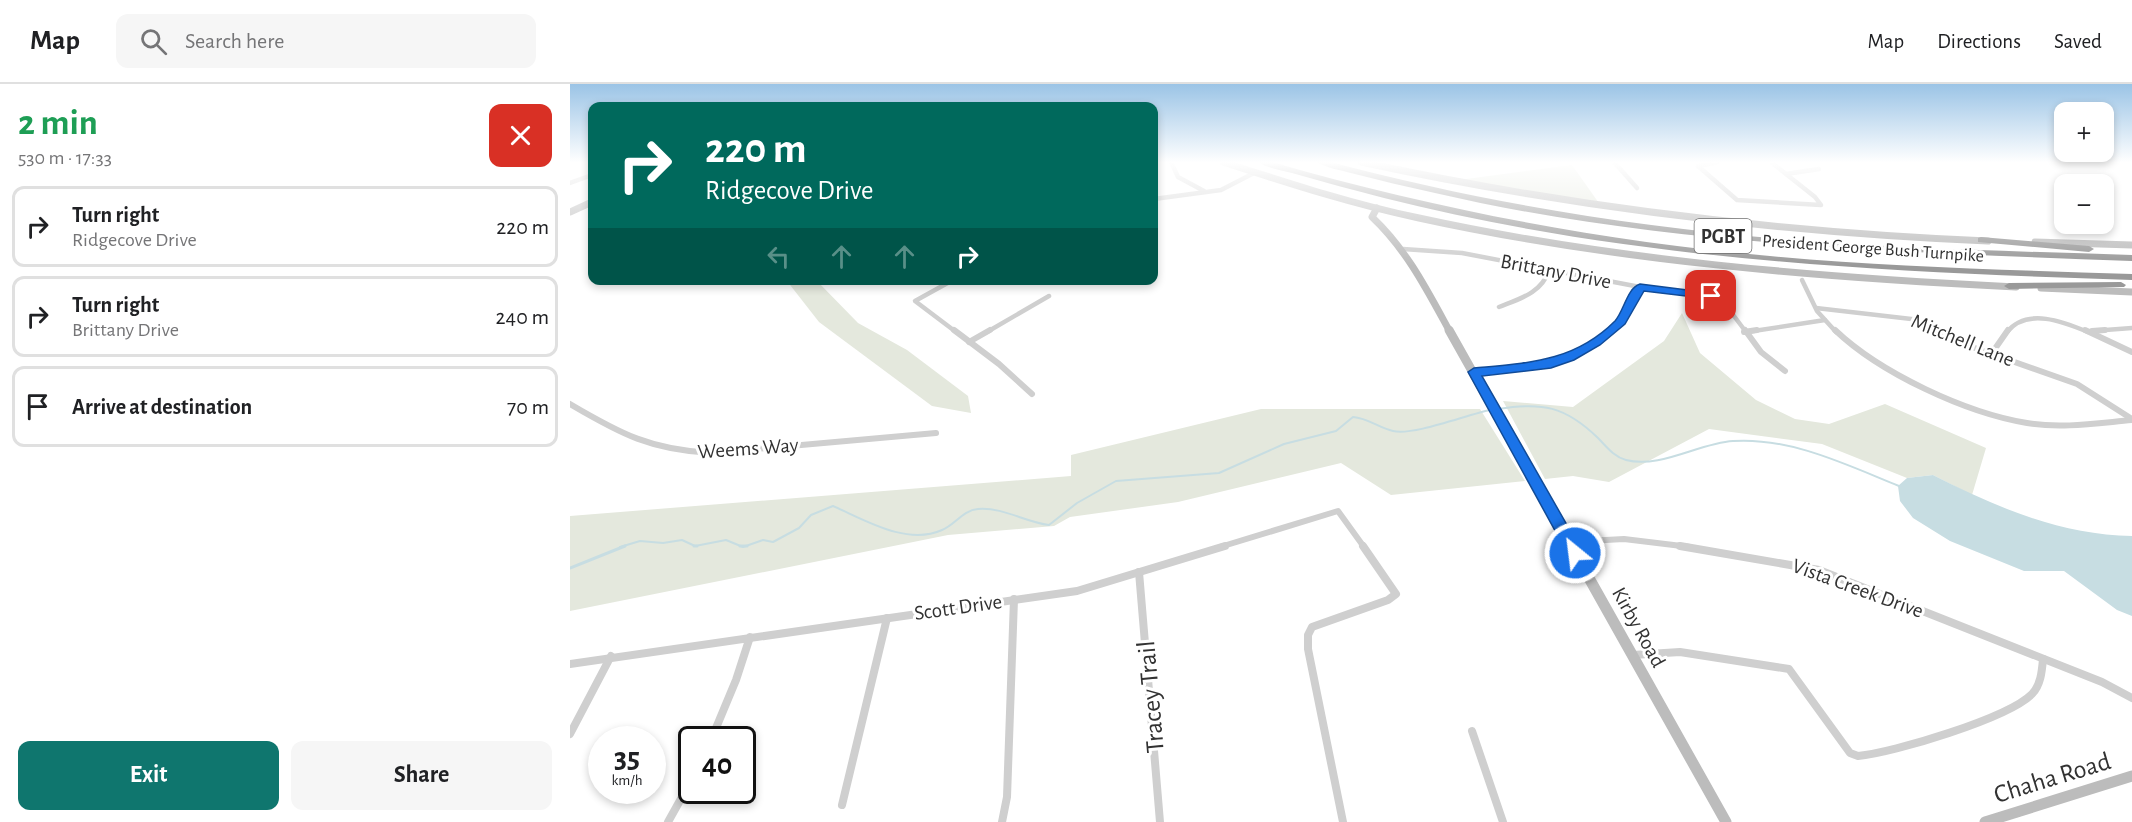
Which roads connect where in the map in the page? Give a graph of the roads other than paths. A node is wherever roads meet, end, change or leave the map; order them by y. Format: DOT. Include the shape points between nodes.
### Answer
graph roads {
  1 [pos="1333,196"];
  2 [pos="1388,196"];
  3 [pos="1463,196"];
  4 [pos="1531,196"];
  5 [pos="1734,196"];
  6 [pos="1814,196"];
  7 [pos="588,199"];
  8 [pos="588,204"];
  9 [pos="570,206"];
  10 [pos="1377,208"];
  11 [pos="570,212"];
  12 [pos="1981,240"];
  13 [pos="2132,245"];
  14 [pos="1403,249"];
  15 [pos="2132,251"];
  16 [pos="2132,258"];
  17 [pos="1549,270"];
  18 [pos="2132,277"];
  19 [pos="1802,280"];
  20 [pos="945,285"];
  21 [pos="2132,285"];
  22 [pos="2008,286"];
  23 [pos="1640,287"];
  24 [pos="2132,292"];
  25 [pos="1048,296"];
  26 [pos="1499,307"];
  27 [pos="1816,308"];
  28 [pos="1825,320"];
  29 [pos="2132,328"];
  30 [pos="2091,331"];
  31 [pos="1744,332"];
  32 [pos="969,342"];
  33 [pos="2132,352"];
  34 [pos="1992,353"];
  35 [pos="1785,371"];
  36 [pos="1474,372"];
  37 [pos="1032,393"];
  38 [pos="570,404"];
  39 [pos="2132,419"];
  40 [pos="936,433"];
  41 [pos="1569,542"];
  42 [pos="1140,572"];
  43 [pos="1014,599"];
  44 [pos="887,618"];
  45 [pos="750,637"];
  46 [pos="1632,655"];
  47 [pos="611,656"];
  48 [pos="2043,659"];
  49 [pos="570,664"];
  50 [pos="2132,698"];
  51 [pos="717,726"];
  52 [pos="1472,731"];
  53 [pos="570,734"];
  54 [pos="2132,776"];
  55 [pos="678,804"];
  56 [pos="842,805"];
  57 [pos="1991,821"];
  58 [pos="668,822"];
  59 [pos="1002,822"];
  60 [pos="1160,822"];
  61 [pos="1343,822"];
  62 [pos="1503,822"];
  63 [pos="1726,822"];
  1 -- 10 [label="main road"];
  2 -- 18 [label="highway, President George Bush Turnpike / PGBT" via="1663,247 1851,266"];
  3 -- 16 [label="highway, President George Bush Turnpike / PGBT" via="1703,234 1865,248"];
  4 -- 12 [label="main road" via="1695,222 1836,235"];
  5 -- 6 [label="street" via="1739,201 1821,206"];
  7 -- 9 [label="main road"];
  8 -- 11 [label="main road"];
  10 -- 14 [label="main road, Kirby Road" via="1372,217"];
  10 -- 22 [label="main road" via="1663,262 1854,279"];
  12 -- 13 [label="main road"];
  12 -- 15 [label="highway"];
  14 -- 17 [label="street, Brittany Drive" via="1437,249"];
  14 -- 36 [label="main road, Kirby Road"];
  17 -- 23 [label="street, Brittany Drive"];
  17 -- 26 [label="street" via="1546,281 1536,291"];
  19 -- 27 [label="street"];
  20 -- 32 [label="street" via="915,301"];
  21 -- 22 [label="highway"];
  22 -- 24 [label="main road"];
  23 -- 31 [label="street, Brittany Drive" via="1719,299"];
  23 -- 36 [label="street" via="1621,322 1570,357 1551,364"];
  25 -- 32 [label="street"];
  27 -- 28 [label="street"];
  27 -- 34 [label="street, Mitchell Lane" via="1920,320"];
  28 -- 31 [label="street"];
  28 -- 39 [label="street" via="1850,342 1911,380 2006,418 2053,425"];
  29 -- 30 [label="street"];
  30 -- 33 [label="street"];
  30 -- 34 [label="street" via="2033,319 2015,323"];
  31 -- 35 [label="street, Brittany Drive" via="1768,360"];
  32 -- 37 [label="street"];
  34 -- 39 [label="street, Mitchell Lane" via="2077,384"];
  36 -- 41 [label="main road, Kirby Road"];
  38 -- 40 [label="street, Weems Way" via="636,442 686,452"];
  41 -- 46 [label="main road, Kirby Road"];
  41 -- 48 [label="street, Vista Creek Drive" via="1590,538 1633,540 1819,570"];
  42 -- 43 [label="street, Scott Drive" via="1077,591"];
  42 -- 60 [label="street, Tracey Trail"];
  42 -- 61 [label="street, Scott Drive" via="1338,511 1396,591 1388,600 1317,624 1308,635"];
  43 -- 44 [label="street, Scott Drive"];
  43 -- 59 [label="street" via="1007,797"];
  44 -- 45 [label="street, Scott Drive"];
  44 -- 56 [label="street"];
  45 -- 47 [label="street, Scott Drive"];
  45 -- 51 [label="street"];
  46 -- 48 [label="street" via="1680,652 1789,669 1850,753 1859,756 2008,711 2031,696 2041,675"];
  46 -- 63 [label="main road, Kirby Road"];
  47 -- 49 [label="street, Scott Drive"];
  47 -- 53 [label="street"];
  48 -- 50 [label="street, Vista Creek Drive"];
  52 -- 62 [label="street"];
  54 -- 57 [label="main road, Chaha Road"];
  55 -- 58 [label="street"];
}
